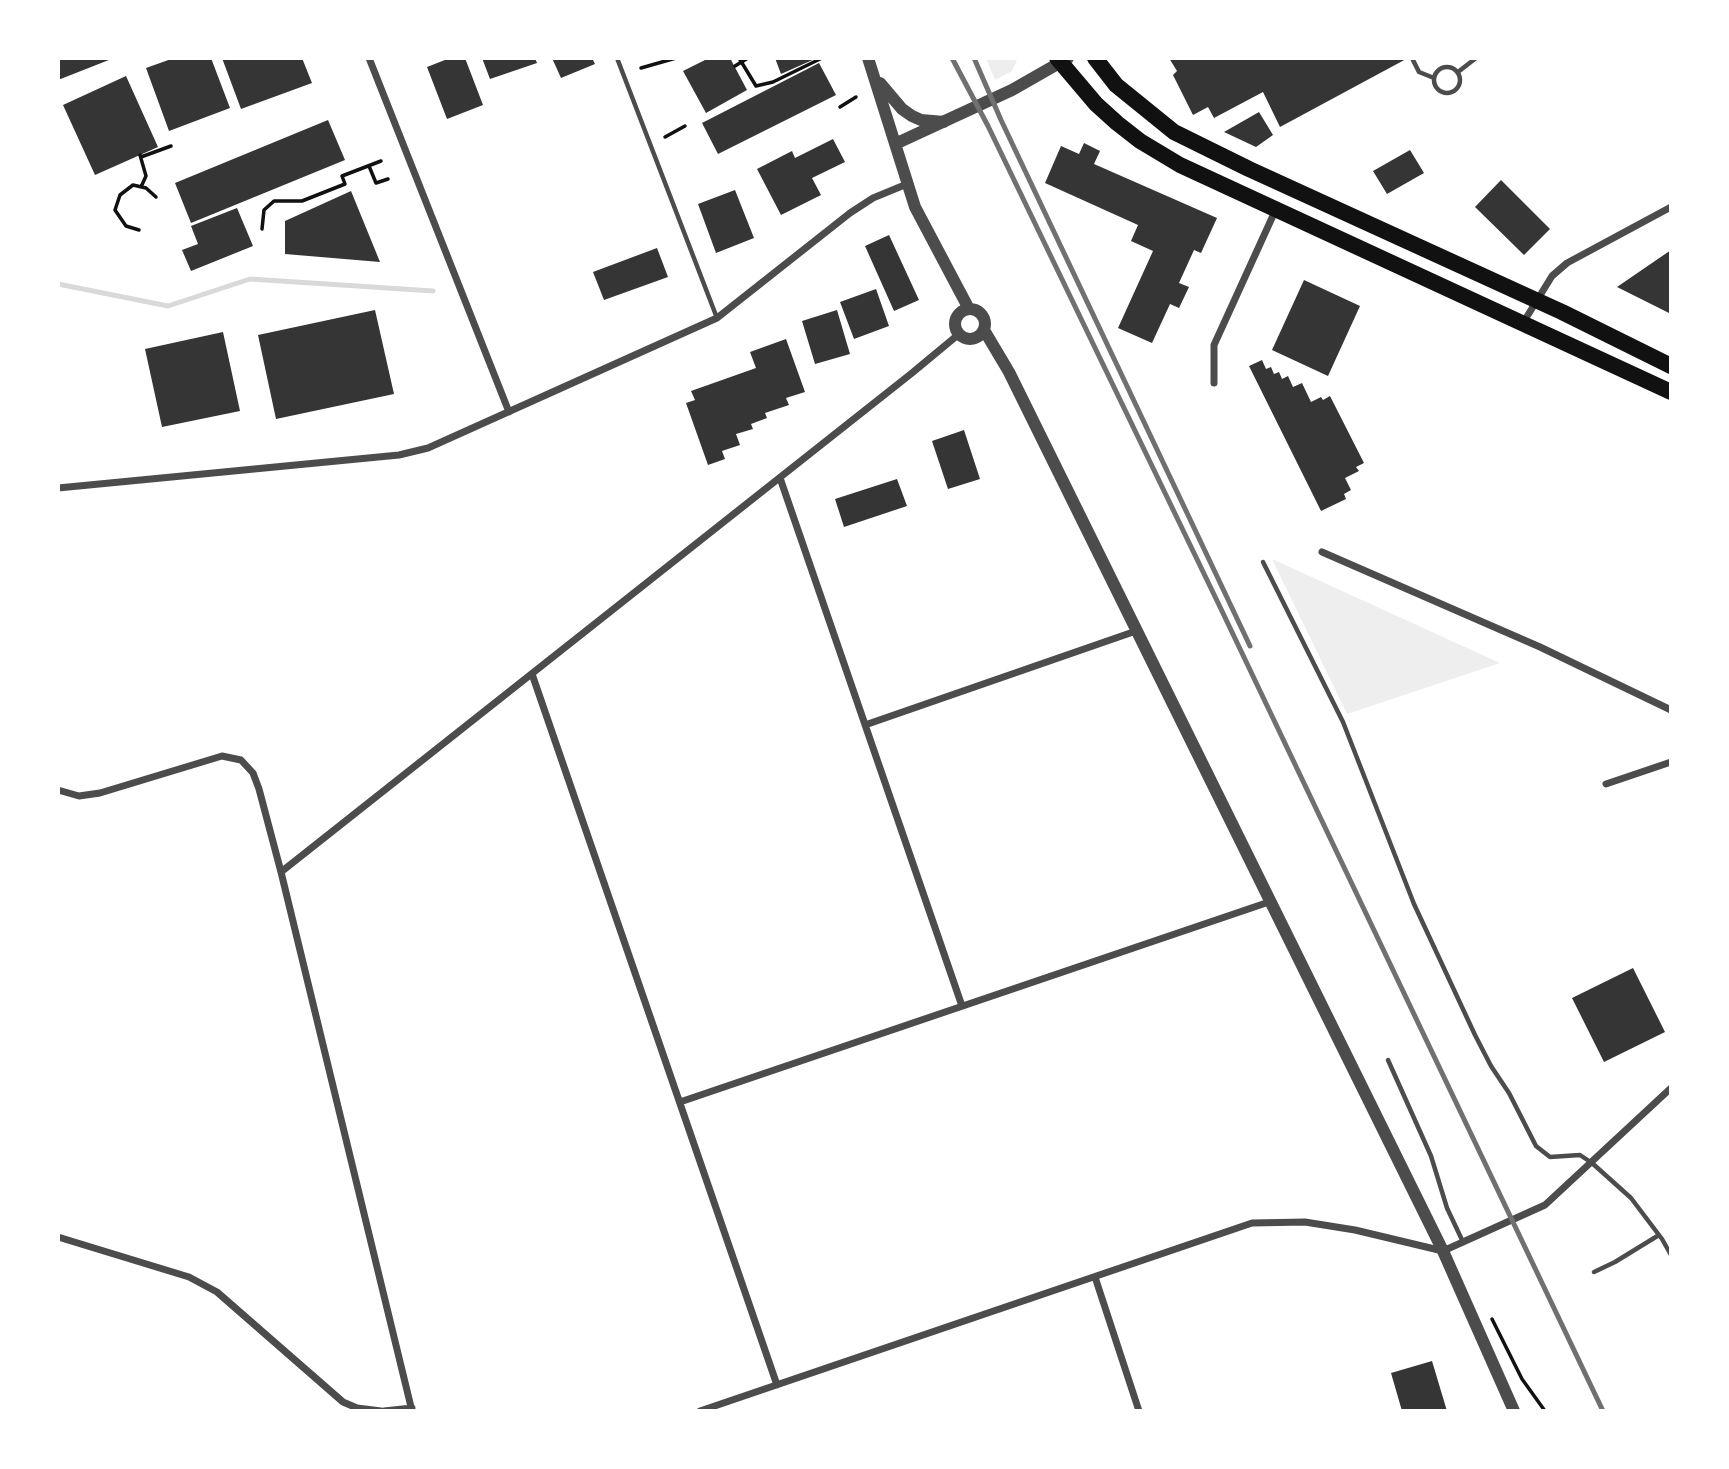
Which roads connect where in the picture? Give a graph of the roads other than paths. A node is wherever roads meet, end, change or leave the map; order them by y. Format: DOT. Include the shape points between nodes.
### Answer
graph roads {
  1 [pos="369,58"];
  2 [pos="617,58"];
  3 [pos="868,58"];
  4 [pos="1095,58"];
  5 [pos="1412,58"];
  6 [pos="1476,58"];
  7 [pos="1062,59"];
  8 [pos="1458,72"];
  9 [pos="875,76"];
  10 [pos="1434,78"];
  11 [pos="944,122"];
  12 [pos="895,144"];
  13 [pos="907,184"];
  14 [pos="1671,207"];
  15 [pos="1276,209"];
  16 [pos="1536,300"];
  17 [pos="969,309"];
  18 [pos="717,318"];
  19 [pos="1523,324"];
  20 [pos="984,330"];
  21 [pos="959,334"];
  22 [pos="1671,366"];
  23 [pos="1214,383"];
  24 [pos="1671,392"];
  25 [pos="509,412"];
  26 [pos="780,478"];
  27 [pos="58,488"];
  28 [pos="1322,552"];
  29 [pos="1263,562"];
  30 [pos="1136,631"];
  31 [pos="532,674"];
  32 [pos="1671,710"];
  33 [pos="865,724"];
  34 [pos="1671,762"];
  35 [pos="1606,784"];
  36 [pos="58,790"];
  37 [pos="281,872"];
  38 [pos="1269,902"];
  39 [pos="962,1006"];
  40 [pos="1388,1060"];
  41 [pos="1671,1088"];
  42 [pos="680,1102"];
  43 [pos="1592,1163"];
  44 [pos="1659,1235"];
  45 [pos="58,1237"];
  46 [pos="1463,1242"];
  47 [pos="1443,1251"];
  48 [pos="1671,1255"];
  49 [pos="1594,1272"];
  50 [pos="1095,1277"];
  51 [pos="777,1385"];
  52 [pos="412,1410"];
  53 [pos="383,1411"];
  54 [pos="700,1411"];
  55 [pos="1139,1411"];
  56 [pos="1514,1411"];
  1 -- 25 [label="street"];
  2 -- 18 [label="lane"];
  3 -- 9 [label="street"];
  4 -- 16 [label="highway" via="1116,85 1174,132"];
  5 -- 10 [label="lane" via="1419,72"];
  6 -- 8 [label="lane"];
  7 -- 11 [label="street" via="1012,90"];
  7 -- 15 [label="highway" via="1096,104 1140,141"];
  8 -- 10 [label="lane" via="1442,68"];
  8 -- 10 [label="lane" via="1460,84 1452,92 1440,91"];
  9 -- 11 [label="street" via="912,116"];
  9 -- 12 [label="street"];
  11 -- 12 [label="street"];
  12 -- 13 [label="street"];
  13 -- 17 [label="street"];
  13 -- 18 [label="street" via="850,213"];
  14 -- 16 [label="street" via="1567,263"];
  15 -- 19 [label="highway"];
  15 -- 23 [label="street" via="1214,345"];
  16 -- 19 [label="street"];
  16 -- 22 [label="highway"];
  17 -- 20 [label="street" via="982,315"];
  17 -- 21 [label="street" via="956,321"];
  18 -- 25 [label="street"];
  19 -- 24 [label="highway"];
  20 -- 21 [label="street" via="975,338"];
  20 -- 30 [label="street"];
  21 -- 26 [label="street"];
  25 -- 27 [label="street" via="399,456"];
  26 -- 31 [label="street"];
  26 -- 33 [label="street"];
  28 -- 32 [label="street"];
  29 -- 43 [label="lane" via="1343,722 1414,904 1491,1066 1543,1154 1580,1155"];
  30 -- 33 [label="street"];
  30 -- 38 [label="street"];
  31 -- 37 [label="street"];
  31 -- 42 [label="street"];
  33 -- 39 [label="street"];
  34 -- 35 [label="street"];
  36 -- 37 [label="street" via="79,796 100,793 212,757 232,757 248,766 257,782"];
  37 -- 52 [label="street"];
  38 -- 39 [label="street"];
  38 -- 47 [label="street"];
  39 -- 42 [label="street"];
  40 -- 46 [label="lane" via="1432,1156 1447,1208"];
  41 -- 43 [label="street"];
  42 -- 51 [label="street"];
  43 -- 44 [label="lane" via="1631,1198"];
  43 -- 46 [label="street" via="1545,1205"];
  44 -- 48 [label="lane"];
  44 -- 49 [label="lane"];
  45 -- 53 [label="street" via="189,1277 216,1292 336,1397 357,1409"];
  46 -- 47 [label="street"];
  47 -- 50 [label="street" via="1305,1222 1252,1223"];
  47 -- 56 [label="street"];
  50 -- 51 [label="street"];
  50 -- 55 [label="street"];
  51 -- 54 [label="street"];
  52 -- 53 [label="street"];
}
